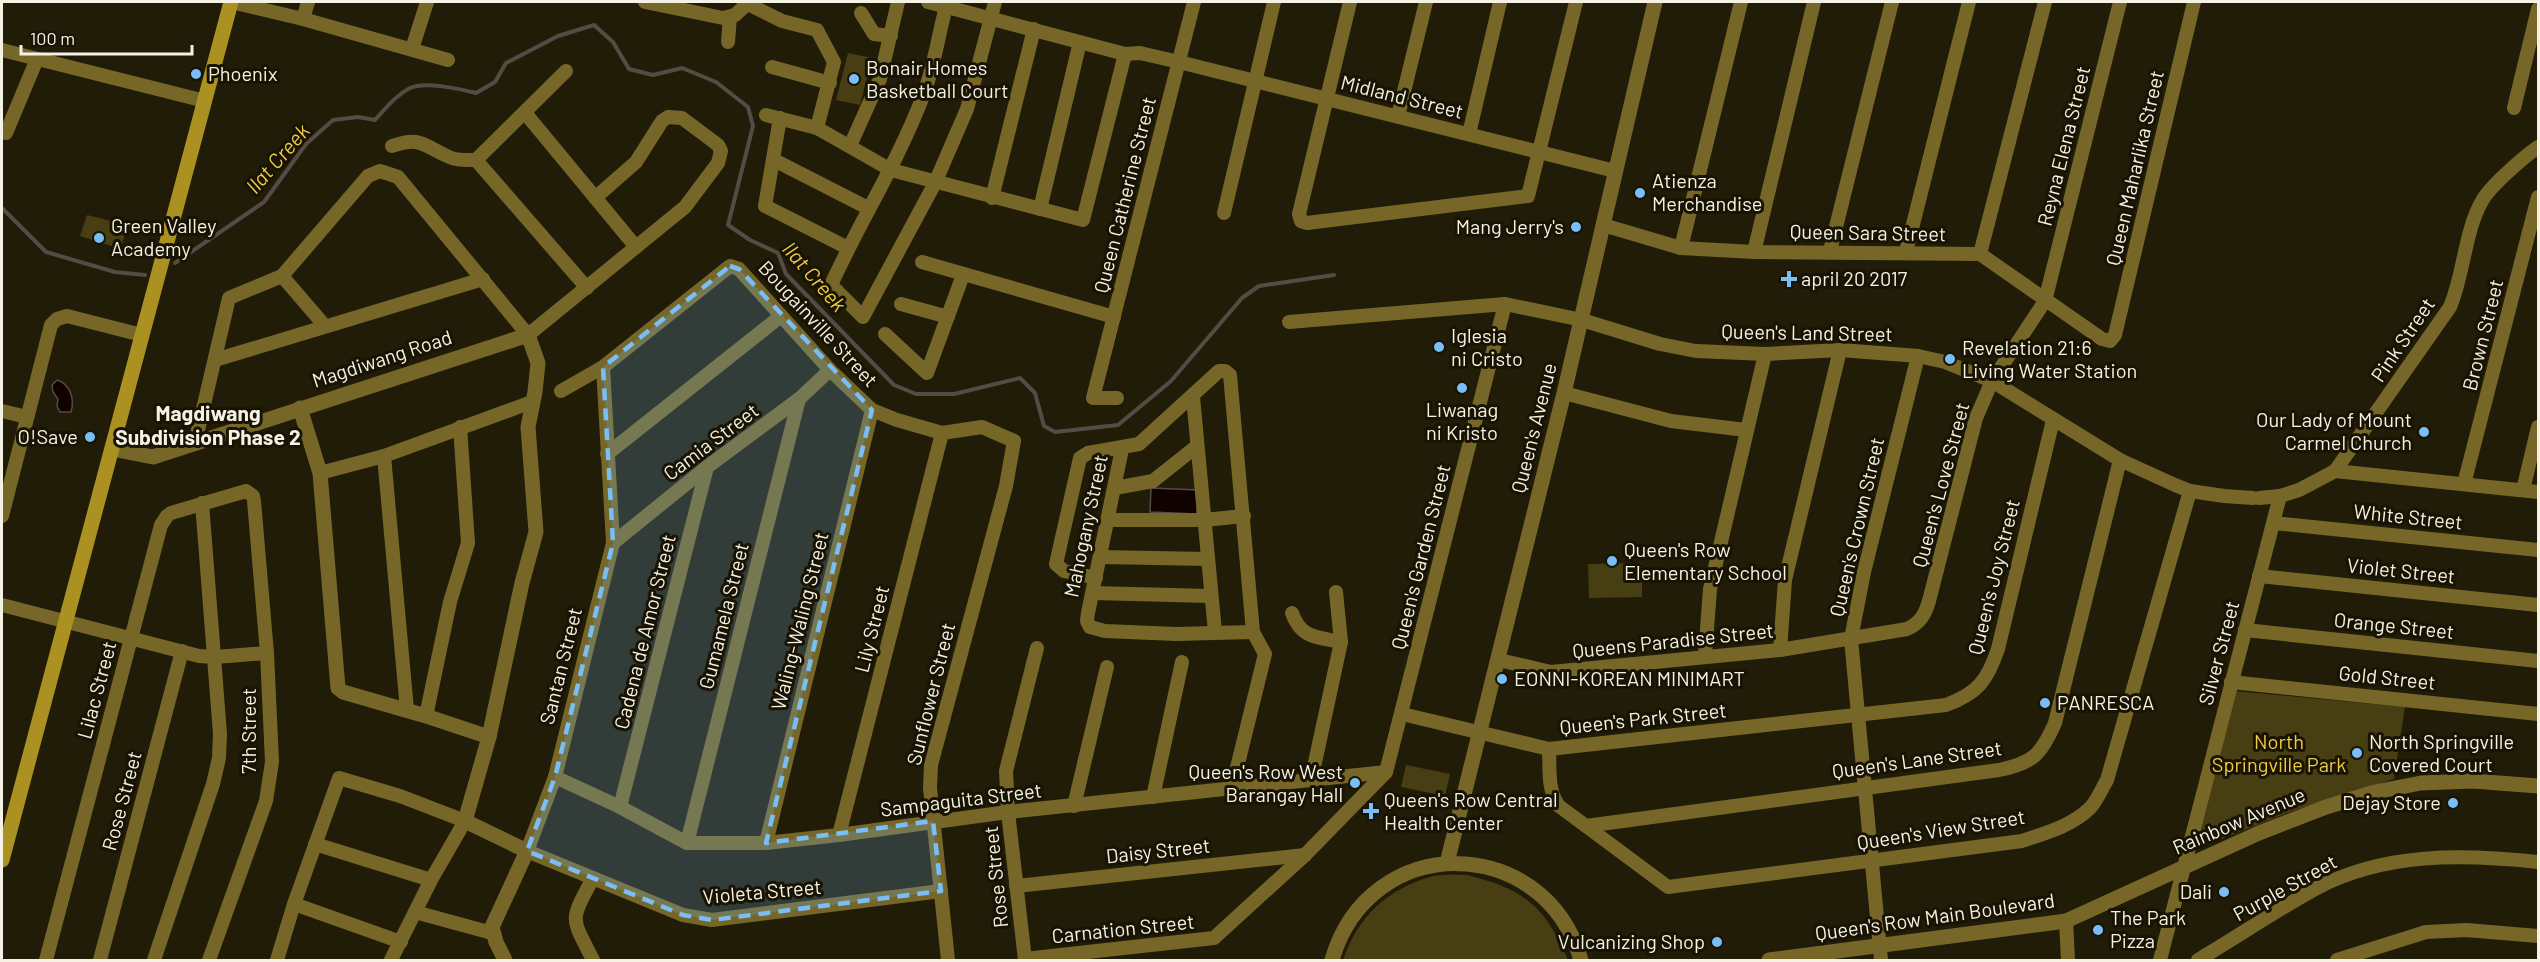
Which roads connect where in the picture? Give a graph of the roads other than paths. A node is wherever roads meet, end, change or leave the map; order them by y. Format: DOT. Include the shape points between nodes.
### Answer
graph roads {
  1 [pos="231,2"];
  2 [pos="308,2"];
  3 [pos="427,2"];
  4 [pos="645,2"];
  5 [pos="898,2"];
  6 [pos="928,2"];
  7 [pos="995,2"];
  8 [pos="1194,2"];
  9 [pos="1274,2"];
  10 [pos="1350,2"];
  11 [pos="1426,2"];
  12 [pos="1500,2"];
  13 [pos="1576,2"];
  14 [pos="1655,2"];
  15 [pos="1741,2"];
  16 [pos="1814,2"];
  17 [pos="1892,2"];
  18 [pos="1969,2"];
  19 [pos="2044,2"];
  20 [pos="2120,2"];
  21 [pos="2194,2"];
  22 [pos="746,3"];
  23 [pos="945,7"];
  24 [pos="2538,9"];
  25 [pos="861,13"];
  26 [pos="730,17"];
  27 [pos="991,18"];
  28 [pos="303,19"];
  29 [pos="1034,30"];
  30 [pos="891,36"];
  31 [pos="728,42"];
  32 [pos="1080,42"];
  33 [pos="2,50"];
  34 [pos="412,50"];
  35 [pos="2533,53"];
  36 [pos="1125,54"];
  37 [pos="37,59"];
  38 [pos="448,60"];
  39 [pos="1179,62"];
  40 [pos="772,67"];
  41 [pos="567,71"];
  42 [pos="1256,81"];
  43 [pos="830,83"];
  44 [pos="1327,99"];
  45 [pos="205,101"];
  46 [pos="2514,108"];
  47 [pos="526,114"];
  48 [pos="1398,116"];
  49 [pos="817,128"];
  50 [pos="6,133"];
  51 [pos="1469,134"];
  52 [pos="392,146"];
  53 [pos="850,146"];
  54 [pos="2538,147"];
  55 [pos="1540,152"];
  56 [pos="476,160"];
  57 [pos="774,160"];
  58 [pos="891,170"];
  59 [pos="1615,171"];
  60 [pos="935,183"];
  61 [pos="2538,197"];
  62 [pos="595,198"];
  63 [pos="992,198"];
  64 [pos="868,208"];
  65 [pos="1040,209"];
  66 [pos="1224,213"];
  67 [pos="1603,225"];
  68 [pos="636,247"];
  69 [pos="848,248"];
  70 [pos="1681,248"];
  71 [pos="1830,251"];
  72 [pos="1754,252"];
  73 [pos="1906,252"];
  74 [pos="1980,254"];
  75 [pos="922,262"];
  76 [pos="963,275"];
  77 [pos="282,276"];
  78 [pos="483,279"];
  79 [pos="587,288"];
  80 [pos="2045,301"];
  81 [pos="901,304"];
  82 [pos="1505,304"];
  83 [pos="781,316"];
  84 [pos="948,317"];
  85 [pos="1114,317"];
  86 [pos="1582,320"];
  87 [pos="1289,322"];
  88 [pos="325,326"];
  89 [pos="885,334"];
  90 [pos="142,335"];
  91 [pos="528,335"];
  92 [pos="1840,350"];
  93 [pos="1765,354"];
  94 [pos="1918,356"];
  95 [pos="215,360"];
  96 [pos="603,367"];
  97 [pos="831,370"];
  98 [pos="1992,381"];
  99 [pos="561,391"];
  100 [pos="1564,393"];
  101 [pos="1193,397"];
  102 [pos="1117,398"];
  103 [pos="799,399"];
  104 [pos="532,402"];
  105 [pos="300,408"];
  106 [pos="873,410"];
  107 [pos="2,411"];
  108 [pos="27,417"];
  109 [pos="2053,420"];
  110 [pos="460,427"];
  111 [pos="2538,427"];
  112 [pos="1746,430"];
  113 [pos="942,433"];
  114 [pos="1014,441"];
  115 [pos="195,443"];
  116 [pos="1197,446"];
  117 [pos="112,449"];
  118 [pos="1122,449"];
  119 [pos="607,454"];
  120 [pos="384,456"];
  121 [pos="2120,460"];
  122 [pos="707,467"];
  123 [pos="2335,471"];
  124 [pos="320,473"];
  125 [pos="6,476"];
  126 [pos="2464,484"];
  127 [pos="1115,488"];
  128 [pos="2523,490"];
  129 [pos="2190,491"];
  130 [pos="2538,492"];
  131 [pos="250,493"];
  132 [pos="2280,496"];
  133 [pos="202,503"];
  134 [pos="2,516"];
  135 [pos="1244,516"];
  136 [pos="1204,519"];
  137 [pos="1108,520"];
  138 [pos="2274,523"];
  139 [pos="613,543"];
  140 [pos="2538,550"];
  141 [pos="1100,557"];
  142 [pos="1208,559"];
  143 [pos="2259,576"];
  144 [pos="1096,578"];
  145 [pos="1336,592"];
  146 [pos="1093,593"];
  147 [pos="1211,596"];
  148 [pos="2,605"];
  149 [pos="2538,605"];
  150 [pos="1292,613"];
  151 [pos="64,621"];
  152 [pos="2245,630"];
  153 [pos="1215,632"];
  154 [pos="1253,632"];
  155 [pos="131,637"];
  156 [pos="1851,639"];
  157 [pos="1341,642"];
  158 [pos="1037,648"];
  159 [pos="1780,650"];
  160 [pos="182,651"];
  161 [pos="267,653"];
  162 [pos="1705,656"];
  163 [pos="215,657"];
  164 [pos="1499,660"];
  165 [pos="2538,661"];
  166 [pos="1182,662"];
  167 [pos="1107,667"];
  168 [pos="2231,682"];
  169 [pos="407,710"];
  170 [pos="1402,714"];
  171 [pos="2538,714"];
  172 [pos="426,716"];
  173 [pos="1857,716"];
  174 [pos="1479,734"];
  175 [pos="489,737"];
  176 [pos="1549,749"];
  177 [pos="1386,772"];
  178 [pos="555,777"];
  179 [pos="1311,781"];
  180 [pos="2538,786"];
  181 [pos="1232,788"];
  182 [pos="1863,788"];
  183 [pos="1153,797"];
  184 [pos="1074,806"];
  185 [pos="620,807"];
  186 [pos="1008,812"];
  187 [pos="465,821"];
  188 [pos="933,821"];
  189 [pos="1586,825"];
  190 [pos="839,835"];
  191 [pos="687,843"];
  192 [pos="766,843"];
  193 [pos="315,844"];
  194 [pos="527,851"];
  195 [pos="1305,855"];
  196 [pos="2,860"];
  197 [pos="1871,861"];
  198 [pos="2538,862"];
  199 [pos="1447,863"];
  200 [pos="2184,867"];
  201 [pos="593,878"];
  202 [pos="431,880"];
  203 [pos="1016,886"];
  204 [pos="2136,889"];
  205 [pos="941,891"];
  206 [pos="294,904"];
  207 [pos="415,912"];
  208 [pos="2066,921"];
  209 [pos="492,933"];
  210 [pos="2538,936"];
  211 [pos="401,942"];
  212 [pos="1880,953"];
  213 [pos="1804,958"];
  214 [pos="46,960"];
  215 [pos="100,960"];
  216 [pos="154,960"];
  217 [pos="209,960"];
  218 [pos="277,960"];
  219 [pos="391,960"];
  220 [pos="505,960"];
  221 [pos="593,960"];
  222 [pos="948,960"];
  223 [pos="1025,960"];
  224 [pos="1332,960"];
  225 [pos="1581,960"];
  226 [pos="1769,960"];
  227 [pos="2068,960"];
  228 [pos="2160,960"];
  229 [pos="2198,960"];
  230 [pos="2337,960"];
  1 -- 28 [label="street"];
  1 -- 45 [label="main road"];
  2 -- 28 [label="street"];
  3 -- 34 [label="street"];
  4 -- 26 [label="street"];
  5 -- 30 [label="street"];
  6 -- 23 [label="street, Midland Street"];
  7 -- 27 [label="street"];
  8 -- 39 [label="street, Queen Catherine Street"];
  9 -- 42 [label="street"];
  10 -- 44 [label="street"];
  11 -- 48 [label="street"];
  12 -- 51 [label="street"];
  13 -- 55 [label="street"];
  14 -- 59 [label="street, Queen's Avenue"];
  15 -- 70 [label="street"];
  16 -- 72 [label="street"];
  17 -- 71 [label="street"];
  18 -- 73 [label="street"];
  19 -- 74 [label="street"];
  20 -- 80 [label="street, Reyna Elena Street"];
  21 -- 80 [label="street, Queen Maharlika Street" via="2115,335 2110,341 2102,339"];
  22 -- 26 [label="street"];
  22 -- 43 [label="street" via="782,21 817,30 834,62"];
  23 -- 27 [label="street, Midland Street"];
  23 -- 58 [label="street" via="924,94"];
  24 -- 35 [label="street"];
  25 -- 30 [label="street" via="874,34"];
  26 -- 31 [label="street"];
  27 -- 29 [label="street, Midland Street"];
  27 -- 60 [label="street" via="967,109"];
  28 -- 34 [label="street"];
  29 -- 32 [label="street, Midland Street"];
  29 -- 63 [label="street"];
  30 -- 53 [label="street" via="880,79"];
  32 -- 36 [label="street, Midland Street"];
  32 -- 65 [label="street"];
  33 -- 37 [label="street"];
  34 -- 38 [label="street"];
  35 -- 46 [label="street"];
  36 -- 39 [label="street, Midland Street" via="1140,53"];
  36 -- 65 [label="street" via="1083,220"];
  37 -- 45 [label="street"];
  37 -- 50 [label="street"];
  39 -- 42 [label="street, Midland Street"];
  39 -- 85 [label="street, Queen Catherine Street"];
  40 -- 43 [label="street"];
  41 -- 47 [label="street"];
  42 -- 44 [label="street, Midland Street"];
  42 -- 66 [label="street"];
  43 -- 49 [label="street"];
  44 -- 48 [label="street, Midland Street"];
  44 -- 55 [label="street" via="1299,214 1307,224 1528,196"];
  45 -- 90 [label="main road"];
  47 -- 56 [label="street"];
  47 -- 62 [label="street"];
  48 -- 51 [label="street, Midland Street"];
  49 -- 53 [label="street"];
  49 -- 57 [label="street" via="773,117"];
  51 -- 55 [label="street, Midland Street"];
  52 -- 56 [label="street" via="406,141 421,142 447,156"];
  53 -- 58 [label="street"];
  54 -- 123 [label="street, Pink Street" via="2483,199 2450,307"];
  55 -- 59 [label="street, Midland Street"];
  56 -- 79 [label="street"];
  57 -- 64 [label="street"];
  57 -- 69 [label="street" via="765,206"];
  58 -- 60 [label="street"];
  58 -- 64 [label="street"];
  59 -- 67 [label="street, Queen's Avenue"];
  60 -- 63 [label="street"];
  60 -- 69 [label="street" via="863,317 831,285"];
  61 -- 126 [label="street, Brown Street"];
  62 -- 68 [label="street"];
  62 -- 68 [label="street" via="636,162 668,117 682,118 718,145 718,163 685,207"];
  63 -- 65 [label="street"];
  64 -- 69 [label="street"];
  67 -- 70 [label="street, Queen Sara Street"];
  67 -- 86 [label="street, Queen's Avenue"];
  68 -- 79 [label="street"];
  70 -- 72 [label="street, Queen Sara Street"];
  71 -- 72 [label="street, Queen Sara Street"];
  71 -- 73 [label="street, Queen Sara Street"];
  73 -- 74 [label="street, Queen Sara Street"];
  74 -- 80 [label="street"];
  75 -- 76 [label="street"];
  76 -- 84 [label="street"];
  76 -- 85 [label="street"];
  77 -- 78 [label="street" via="368,176 380,171 398,177"];
  77 -- 88 [label="street"];
  77 -- 95 [label="street" via="229,298"];
  78 -- 88 [label="street"];
  78 -- 91 [label="street"];
  79 -- 91 [label="street"];
  80 -- 98 [label="street, Queen's Love Street"];
  81 -- 84 [label="street"];
  82 -- 86 [label="street"];
  82 -- 87 [label="street"];
  82 -- 170 [label="street, Queen's Garden Street"];
  83 -- 96 [label="street, Bougainville Street" via="739,269 730,266"];
  83 -- 97 [label="street, Bougainville Street"];
  83 -- 119 [label="street"];
  84 -- 89 [label="street" via="927,373"];
  85 -- 102 [label="street, Queen Catherine Street" via="1093,398"];
  86 -- 93 [label="street, Queen's Land Street" via="1696,351"];
  86 -- 100 [label="street, Queen's Avenue"];
  88 -- 95 [label="street"];
  90 -- 108 [label="street" via="67,316 57,319 51,325"];
  90 -- 117 [label="main road"];
  91 -- 104 [label="street" via="538,363"];
  91 -- 105 [label="street, Magdiwang Road"];
  92 -- 93 [label="street, Queen's Land Street"];
  92 -- 94 [label="street, Queen's Land Street"];
  92 -- 159 [label="street" via="1785,580"];
  93 -- 112 [label="street"];
  94 -- 98 [label="street, Queen's Land Street"];
  94 -- 156 [label="street, Queen's Crown Street"];
  95 -- 115 [label="street"];
  96 -- 99 [label="street"];
  96 -- 119 [label="street, Santan Street"];
  97 -- 103 [label="street, Camia Street"];
  97 -- 106 [label="street, Bougainville Street"];
  98 -- 109 [label="street, Queen's Land Street"];
  98 -- 156 [label="street, Queen's Love Street" via="1976,418 1925,616 1907,630"];
  100 -- 112 [label="street" via="1671,421"];
  100 -- 164 [label="street, Queen's Avenue"];
  101 -- 116 [label="street"];
  101 -- 118 [label="street" via="1139,444"];
  101 -- 135 [label="street" via="1219,371 1230,375"];
  103 -- 122 [label="street, Camia Street"];
  103 -- 191 [label="street, Gumamela Street"];
  104 -- 110 [label="street"];
  104 -- 175 [label="street" via="528,427 536,532"];
  105 -- 115 [label="street, Magdiwang Road"];
  105 -- 124 [label="street"];
  106 -- 113 [label="street, Bougainville Street"];
  106 -- 192 [label="street, Waling-Waling Street"];
  107 -- 108 [label="street"];
  108 -- 125 [label="street"];
  109 -- 121 [label="street, Queen's Land Street"];
  109 -- 173 [label="street, Queen's Joy Street" via="1998,649 1982,684 1966,697 1946,705"];
  110 -- 120 [label="street"];
  110 -- 172 [label="street" via="468,543 450,602"];
  111 -- 128 [label="street"];
  112 -- 162 [label="street" via="1710,589"];
  113 -- 114 [label="street, Bougainville Street" via="982,427"];
  113 -- 190 [label="street, Lily Street"];
  114 -- 188 [label="street, Sunflower Street" via="1006,486 931,765"];
  115 -- 117 [label="street, Magdiwang Road" via="153,457"];
  116 -- 127 [label="street" via="1153,481"];
  116 -- 136 [label="street"];
  117 -- 151 [label="main road"];
  118 -- 127 [label="street, Mahogany Street"];
  118 -- 144 [label="street" via="1088,453 1080,458 1056,558 1056,564 1064,571"];
  119 -- 139 [label="street, Santan Street"];
  120 -- 124 [label="street"];
  120 -- 169 [label="street"];
  121 -- 129 [label="street, Queen's Land Street"];
  121 -- 182 [label="street, Queen's Lane Street" via="2055,723 2046,744 2034,758 2019,766"];
  122 -- 139 [label="street, Camia Street"];
  122 -- 185 [label="street, Cadena de Amor Street"];
  123 -- 126 [label="street"];
  123 -- 132 [label="street, Pink Street"];
  124 -- 169 [label="street" via="338,688"];
  125 -- 134 [label="street"];
  126 -- 128 [label="street"];
  127 -- 137 [label="street, Mahogany Street"];
  128 -- 130 [label="street"];
  129 -- 132 [label="street, Queen's Land Street" via="2256,498"];
  129 -- 197 [label="street, Queen's View Street" via="2107,780 2091,807 2072,821 2022,841"];
  131 -- 133 [label="street, Lilac Street" via="243,490"];
  131 -- 161 [label="street, 7th Street" via="254,501"];
  132 -- 138 [label="street, Silver Street"];
  133 -- 155 [label="street, Lilac Street" via="164,519"];
  133 -- 163 [label="street"];
  135 -- 136 [label="street"];
  135 -- 154 [label="street"];
  136 -- 137 [label="street"];
  136 -- 142 [label="street"];
  137 -- 141 [label="street, Mahogany Street"];
  138 -- 140 [label="street, White Street"];
  138 -- 143 [label="street, Silver Street"];
  139 -- 178 [label="street, Santan Street"];
  141 -- 142 [label="street"];
  141 -- 144 [label="street, Mahogany Street"];
  142 -- 147 [label="street"];
  143 -- 149 [label="street, Violet Street"];
  143 -- 152 [label="street, Silver Street"];
  144 -- 146 [label="street, Mahogany Street"];
  145 -- 157 [label="street"];
  146 -- 147 [label="street"];
  146 -- 153 [label="street, Mahogany Street" via="1087,621 1096,630"];
  147 -- 153 [label="street"];
  148 -- 151 [label="street"];
  150 -- 157 [label="street" via="1302,631"];
  151 -- 155 [label="street"];
  151 -- 196 [label="main road"];
  152 -- 165 [label="street, Orange Street"];
  152 -- 168 [label="street, Silver Street"];
  153 -- 154 [label="street, Mahogany Street"];
  154 -- 181 [label="street" via="1266,654"];
  155 -- 160 [label="street"];
  155 -- 214 [label="street, Lilac Street"];
  156 -- 159 [label="street, Queens Paradise Street"];
  156 -- 173 [label="street, Queen's Crown Street"];
  157 -- 179 [label="street"];
  158 -- 186 [label="street, Rose Street" via="1006,771"];
  159 -- 162 [label="street, Queens Paradise Street"];
  160 -- 163 [label="street"];
  160 -- 215 [label="street, Rose Street"];
  161 -- 163 [label="street"];
  161 -- 217 [label="street, 7th Street" via="272,762 266,801"];
  162 -- 164 [label="street, Queens Paradise Street" via="1551,672"];
  163 -- 216 [label="street" via="219,758"];
  164 -- 174 [label="street, Queen's Avenue"];
  166 -- 183 [label="street"];
  167 -- 184 [label="street"];
  168 -- 171 [label="street, Gold Street"];
  168 -- 200 [label="street, Silver Street"];
  169 -- 172 [label="street"];
  170 -- 174 [label="street, Queen's Park Street"];
  170 -- 177 [label="street, Carnation Street"];
  172 -- 175 [label="street"];
  173 -- 176 [label="street, Queen's Park Street"];
  173 -- 182 [label="street, Queen's Crown Street"];
  174 -- 176 [label="street, Queen's Park Street"];
  174 -- 199 [label="street, Queen's Avenue"];
  175 -- 187 [label="street"];
  176 -- 189 [label="street" via="1555,801"];
  177 -- 179 [label="street, Sampaguita Street"];
  177 -- 195 [label="street, Carnation Street"];
  178 -- 185 [label="street, Sampaguita Street"];
  178 -- 194 [label="street, Santan Street"];
  179 -- 181 [label="street, Sampaguita Street"];
  180 -- 200 [label="street, Rainbow Avenue" via="2473,781 2421,783 2375,792 2326,807"];
  181 -- 183 [label="street, Sampaguita Street"];
  182 -- 189 [label="street, Queen's Lane Street"];
  182 -- 197 [label="street, Queen's Crown Street"];
  183 -- 184 [label="street, Sampaguita Street"];
  184 -- 186 [label="street, Sampaguita Street"];
  185 -- 191 [label="street, Sampaguita Street"];
  186 -- 188 [label="street, Sampaguita Street"];
  186 -- 203 [label="street, Rose Street"];
  187 -- 193 [label="street" via="339,778"];
  187 -- 194 [label="street"];
  187 -- 202 [label="street"];
  188 -- 190 [label="street, Sampaguita Street"];
  188 -- 205 [label="street, Sunflower Street"];
  189 -- 197 [label="street, Queen's View Street" via="1668,887"];
  190 -- 192 [label="street, Sampaguita Street"];
  191 -- 192 [label="street, Sampaguita Street"];
  193 -- 202 [label="street"];
  193 -- 206 [label="street"];
  194 -- 201 [label="street, Violeta Street"];
  194 -- 209 [label="street, Santan Street" via="493,922"];
  195 -- 203 [label="street, Daisy Street"];
  195 -- 223 [label="street, Carnation Street" via="1214,938"];
  197 -- 212 [label="street, Queen's Crown Street"];
  198 -- 229 [label="street, Purple Street" via="2461,856 2356,872 2316,888"];
  199 -- 224 [label="street" via="1410,872 1378,890 1348,923"];
  199 -- 225 [label="street" via="1484,866 1533,888 1559,914"];
  200 -- 204 [label="street, Rainbow Avenue"];
  200 -- 228 [label="street, Silver Street"];
  201 -- 205 [label="street, Violeta Street" via="683,915 712,920"];
  201 -- 221 [label="street" via="574,916"];
  202 -- 207 [label="street"];
  203 -- 223 [label="street, Rose Street"];
  204 -- 208 [label="street, Queen's Row Main Boulevard"];
  205 -- 222 [label="street, Sunflower Street"];
  206 -- 211 [label="street"];
  206 -- 218 [label="street"];
  207 -- 209 [label="street"];
  207 -- 211 [label="street"];
  208 -- 212 [label="street, Queen's Row Main Boulevard"];
  208 -- 227 [label="street"];
  209 -- 220 [label="street"];
  210 -- 230 [label="street" via="2466,930 2426,932"];
  211 -- 219 [label="street"];
  212 -- 213 [label="street, Queen's Row Main Boulevard"];
  213 -- 226 [label="street, Queen's Row Main Boulevard"];
}
